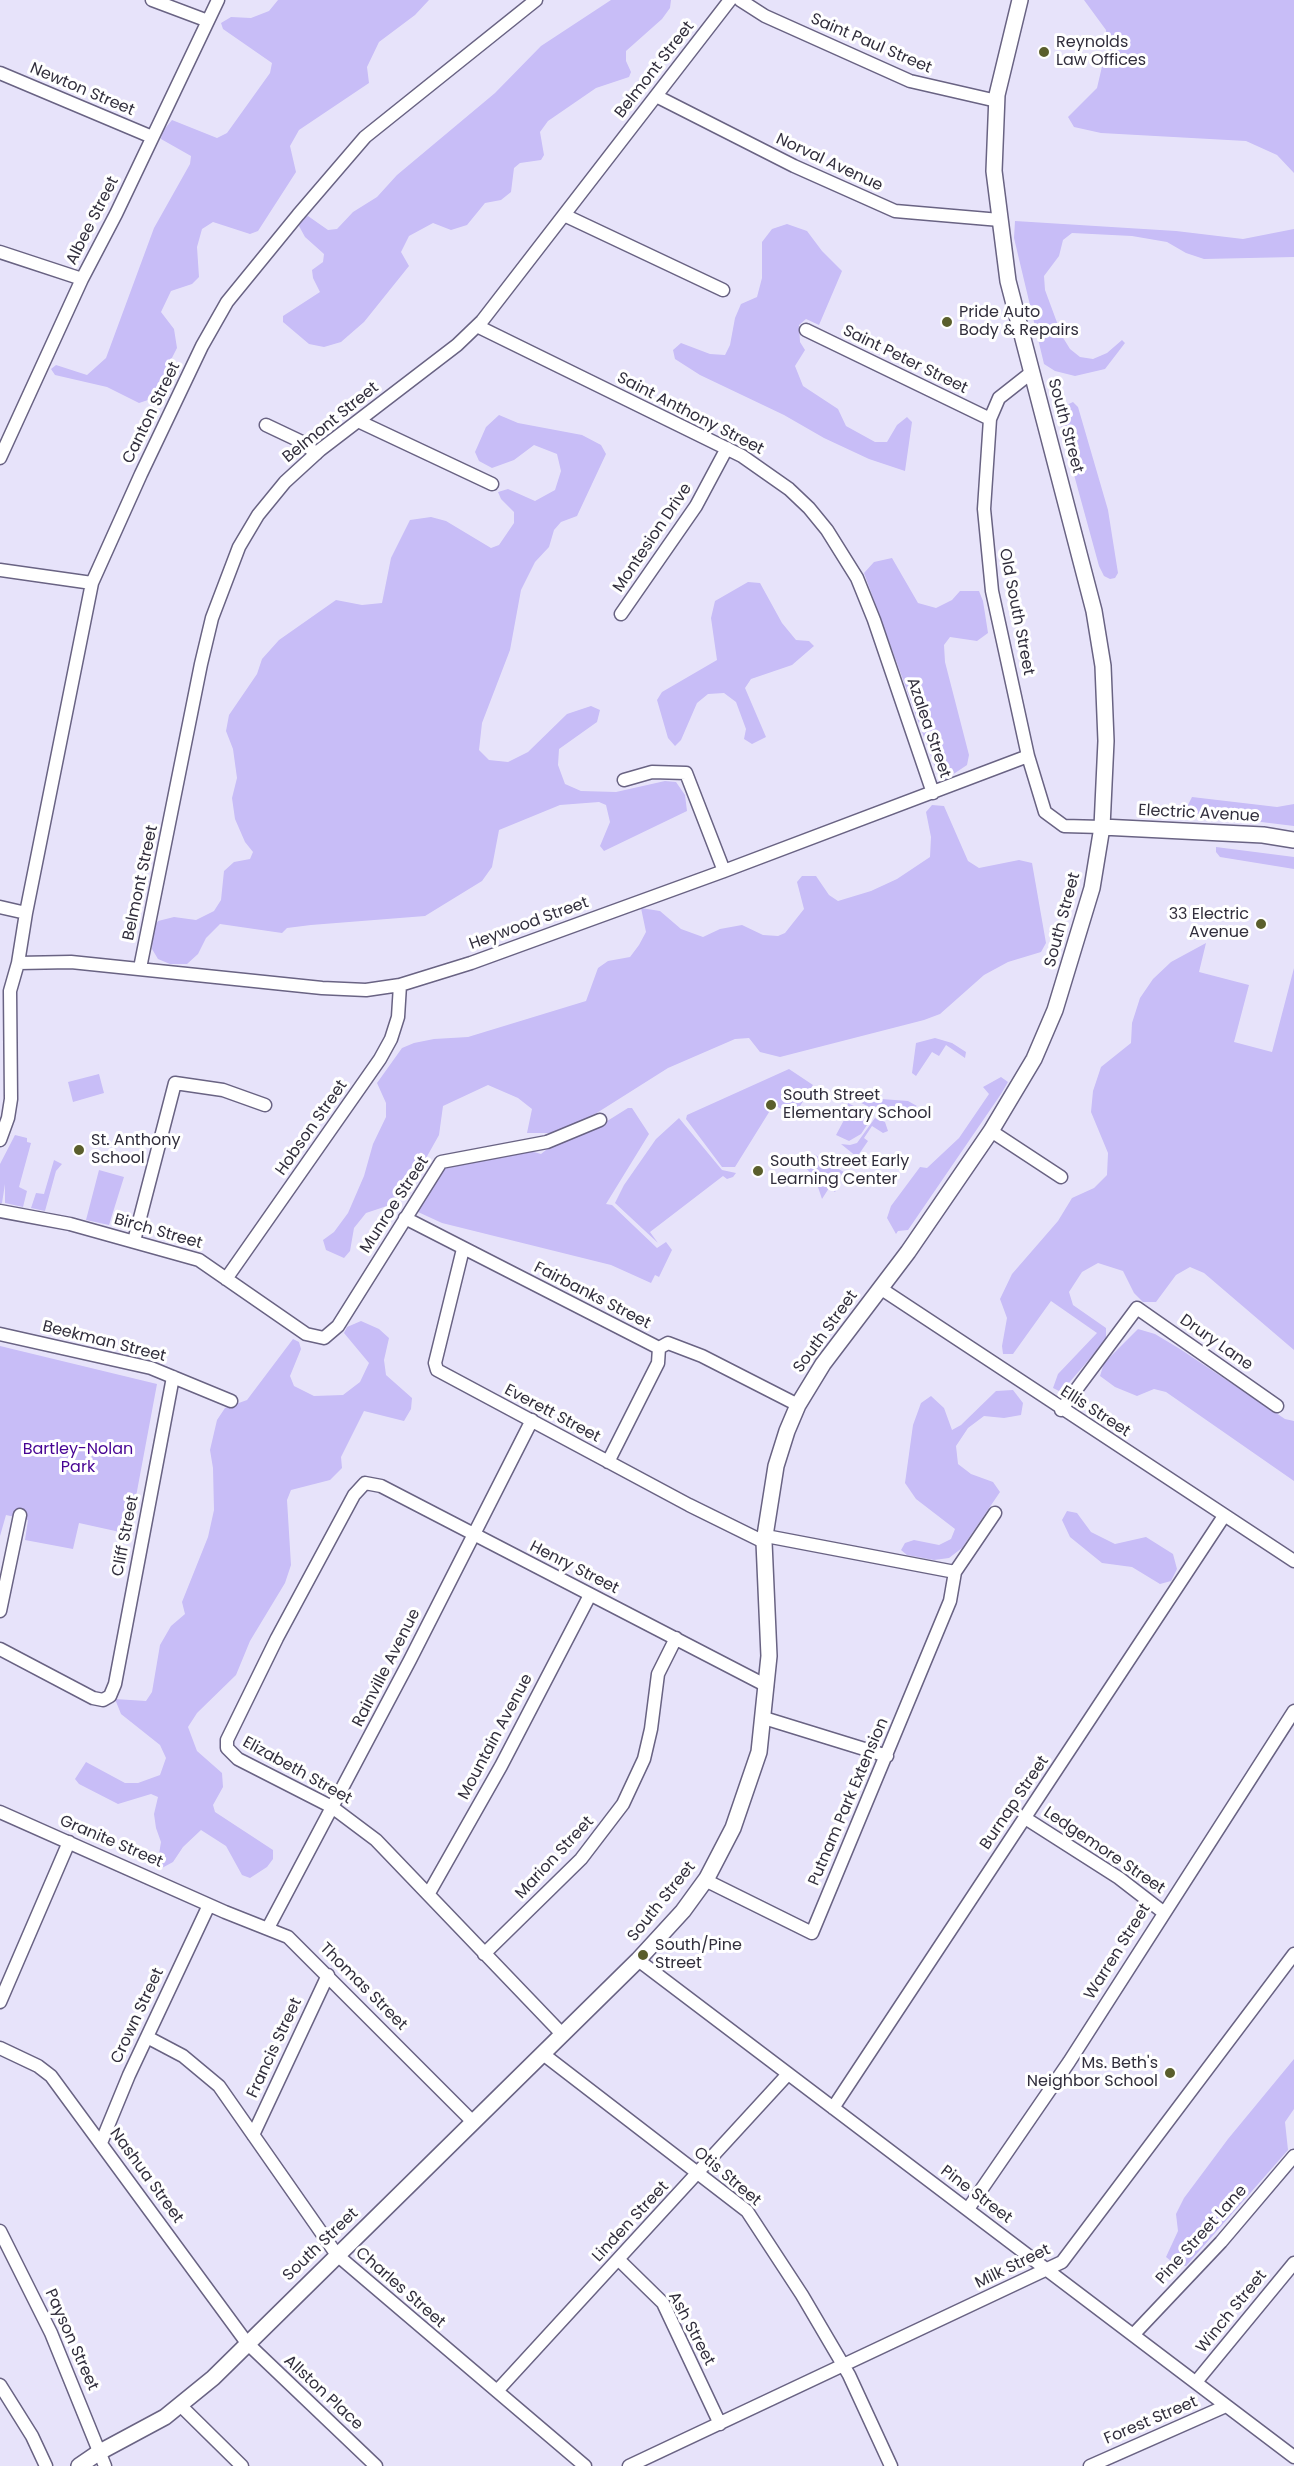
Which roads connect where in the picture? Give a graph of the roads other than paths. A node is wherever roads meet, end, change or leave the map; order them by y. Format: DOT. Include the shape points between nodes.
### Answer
graph roads {
  1 [pos="152,0"];
  2 [pos="218,0"];
  3 [pos="536,0"];
  4 [pos="730,0"];
  5 [pos="740,0"];
  6 [pos="1020,0"];
  7 [pos="208,21"];
  8 [pos="0,73"];
  9 [pos="656,96"];
  10 [pos="997,100"];
  11 [pos="152,137"];
  12 [pos="564,215"];
  13 [pos="1000,220"];
  14 [pos="0,252"];
  15 [pos="82,279"];
  16 [pos="723,290"];
  17 [pos="477,326"];
  18 [pos="806,330"];
  19 [pos="1032,372"];
  20 [pos="990,419"];
  21 [pos="358,421"];
  22 [pos="266,425"];
  23 [pos="727,448"];
  24 [pos="315,454"];
  25 [pos="0,458"];
  26 [pos="492,484"];
  27 [pos="0,570"];
  28 [pos="92,583"];
  29 [pos="621,614"];
  30 [pos="892,674"];
  31 [pos="1028,756"];
  32 [pos="624,780"];
  33 [pos="933,793"];
  34 [pos="1102,827"];
  35 [pos="1294,840"];
  36 [pos="724,871"];
  37 [pos="0,907"];
  38 [pos="26,913"];
  39 [pos="18,963"];
  40 [pos="140,968"];
  41 [pos="13,982"];
  42 [pos="400,985"];
  43 [pos="0,995"];
  44 [pos="265,1105"];
  45 [pos="600,1120"];
  46 [pos="991,1131"];
  47 [pos="0,1140"];
  48 [pos="1061,1177"];
  49 [pos="0,1211"];
  50 [pos="405,1218"];
  51 [pos="134,1240"];
  52 [pos="463,1249"];
  53 [pos="226,1279"];
  54 [pos="880,1288"];
  55 [pos="0,1334"];
  56 [pos="322,1338"];
  57 [pos="659,1348"];
  58 [pos="173,1377"];
  59 [pos="231,1401"];
  60 [pos="798,1405"];
  61 [pos="1276,1406"];
  62 [pos="1061,1410"];
  63 [pos="532,1420"];
  64 [pos="608,1462"];
  65 [pos="365,1484"];
  66 [pos="995,1513"];
  67 [pos="20,1515"];
  68 [pos="1224,1516"];
  69 [pos="474,1535"];
  70 [pos="765,1539"];
  71 [pos="1294,1561"];
  72 [pos="955,1572"];
  73 [pos="590,1594"];
  74 [pos="0,1611"];
  75 [pos="676,1638"];
  76 [pos="0,1649"];
  77 [pos="767,1686"];
  78 [pos="1294,1711"];
  79 [pos="764,1718"];
  80 [pos="887,1756"];
  81 [pos="332,1807"];
  82 [pos="0,1812"];
  83 [pos="1025,1818"];
  84 [pos="69,1842"];
  85 [pos="705,1880"];
  86 [pos="429,1893"];
  87 [pos="209,1905"];
  88 [pos="1163,1912"];
  89 [pos="268,1928"];
  90 [pos="484,1954"];
  91 [pos="1294,1954"];
  92 [pos="638,1960"];
  93 [pos="327,1975"];
  94 [pos="0,2002"];
  95 [pos="563,2035"];
  96 [pos="147,2037"];
  97 [pos="0,2048"];
  98 [pos="543,2054"];
  99 [pos="788,2074"];
  100 [pos="833,2108"];
  101 [pos="473,2122"];
  102 [pos="253,2135"];
  103 [pos="101,2143"];
  104 [pos="1294,2156"];
  105 [pos="699,2173"];
  106 [pos="968,2210"];
  107 [pos="0,2231"];
  108 [pos="337,2255"];
  109 [pos="619,2260"];
  110 [pos="1294,2263"];
  111 [pos="1048,2270"];
  112 [pos="1133,2334"];
  113 [pos="247,2343"];
  114 [pos="843,2366"];
  115 [pos="1196,2382"];
  116 [pos="0,2385"];
  117 [pos="497,2391"];
  118 [pos="181,2406"];
  119 [pos="1226,2406"];
  120 [pos="720,2424"];
  121 [pos="1294,2457"];
  122 [pos="101,2459"];
  123 [pos="46,2466"];
  124 [pos="79,2466"];
  125 [pos="242,2466"];
  126 [pos="376,2466"];
  127 [pos="585,2466"];
  128 [pos="629,2466"];
  129 [pos="891,2466"];
  130 [pos="1090,2466"];
  1 -- 7 [label="street"];
  2 -- 7 [label="street, Albee Street"];
  3 -- 28 [label="street, Canton Street" via="365,137 227,302 202,346"];
  4 -- 9 [label="street, Belmont Street"];
  5 -- 10 [label="street, Saint Paul Street" via="765,16 910,81"];
  6 -- 10 [label="main road, South Street"];
  7 -- 11 [label="street, Albee Street"];
  8 -- 11 [label="street, Newton Street"];
  9 -- 12 [label="street, Belmont Street"];
  9 -- 13 [label="street, Norval Avenue" via="894,211"];
  10 -- 13 [label="main road, South Street" via="994,171"];
  11 -- 15 [label="street, Albee Street"];
  12 -- 16 [label="street"];
  12 -- 17 [label="street, Belmont Street"];
  13 -- 19 [label="main road, South Street" via="1008,281"];
  14 -- 15 [label="street"];
  15 -- 25 [label="street, Albee Street"];
  17 -- 21 [label="street, Belmont Street"];
  17 -- 23 [label="street, Saint Anthony Street"];
  18 -- 20 [label="street, Saint Peter Street"];
  19 -- 20 [label="street, Old South Street" via="999,398"];
  19 -- 34 [label="main road, South Street" via="1082,556 1098,633 1106,741"];
  20 -- 31 [label="street, Old South Street" via="985,544"];
  21 -- 24 [label="street, Belmont Street"];
  21 -- 26 [label="street"];
  22 -- 24 [label="street" via="303,443"];
  23 -- 29 [label="street, Montesion Drive" via="696,506"];
  23 -- 30 [label="street, Saint Anthony Street" via="789,489 827,530 862,588"];
  24 -- 40 [label="street, Belmont Street" via="258,515 239,547 219,598 201,664"];
  27 -- 28 [label="street"];
  28 -- 38 [label="street, Canton Street"];
  30 -- 33 [label="street, Azalea Street"];
  31 -- 33 [label="street, Heywood Street"];
  31 -- 34 [label="street, Old South Street" via="1038,796 1048,816 1065,826"];
  32 -- 36 [label="street" via="652,771 686,773"];
  33 -- 36 [label="street, Heywood Street"];
  34 -- 35 [label="main road, Electric Avenue"];
  34 -- 46 [label="main road, South Street" via="1092,888 1055,1010 1030,1066"];
  36 -- 42 [label="street, Heywood Street"];
  37 -- 38 [label="street"];
  38 -- 39 [label="street, Canton Street"];
  39 -- 40 [label="street, Heywood Street" via="71,962"];
  39 -- 41 [label="street, Canton Street"];
  40 -- 42 [label="street, Heywood Street" via="322,988 366,990"];
  41 -- 43 [label="street"];
  41 -- 47 [label="street, Canton Street" via="9,1002 10,1099"];
  42 -- 53 [label="street, Hobson Street" via="398,1017 380,1059"];
  44 -- 51 [label="street" via="223,1090 175,1083"];
  45 -- 50 [label="street, Munroe Street" via="547,1142 444,1160"];
  46 -- 48 [label="street"];
  46 -- 54 [label="main road, South Street"];
  49 -- 51 [label="street, Birch Street"];
  50 -- 52 [label="street, Fairbanks Street"];
  50 -- 56 [label="street, Munroe Street" via="338,1326"];
  51 -- 53 [label="street, Birch Street" via="200,1260"];
  52 -- 57 [label="street, Fairbanks Street"];
  52 -- 63 [label="street, Everett Street" via="435,1367 452,1380"];
  53 -- 56 [label="street, Birch Street" via="306,1334"];
  54 -- 60 [label="main road, South Street" via="823,1364"];
  54 -- 62 [label="street, Ellis Street"];
  55 -- 58 [label="street, Beekman Street" via="151,1368"];
  57 -- 60 [label="street, Fairbanks Street" via="668,1344 702,1356"];
  57 -- 64 [label="street" via="658,1363"];
  58 -- 59 [label="street, Beekman Street"];
  58 -- 76 [label="street, Cliff Street" via="115,1684 106,1699 86,1695"];
  60 -- 70 [label="main road, South Street" via="776,1466"];
  61 -- 62 [label="street, Drury Lane" via="1137,1308"];
  62 -- 68 [label="street, Ellis Street"];
  63 -- 64 [label="street, Everett Street"];
  63 -- 69 [label="street, Rainville Avenue"];
  64 -- 70 [label="street, Everett Street"];
  65 -- 69 [label="street, Henry Street" via="381,1486"];
  65 -- 81 [label="street, Elizabeth Street" via="354,1495 301,1592 227,1744 238,1759"];
  66 -- 72 [label="street"];
  67 -- 74 [label="street"];
  68 -- 71 [label="street, Ellis Street"];
  68 -- 83 [label="street, Burnap Street"];
  69 -- 73 [label="street, Henry Street"];
  69 -- 81 [label="street, Rainville Avenue"];
  70 -- 72 [label="street, Everett Street"];
  70 -- 77 [label="main road, South Street"];
  72 -- 80 [label="street, Putnam Park Extension" via="950,1601"];
  73 -- 75 [label="street, Henry Street"];
  73 -- 86 [label="street, Mountain Avenue" via="501,1766"];
  75 -- 77 [label="street, Henry Street"];
  75 -- 90 [label="street, Marion Street" via="658,1674 644,1759 627,1797 581,1858"];
  77 -- 79 [label="main road, South Street"];
  78 -- 88 [label="street, Warren Street"];
  79 -- 80 [label="street"];
  79 -- 85 [label="main road, South Street" via="747,1793 729,1839"];
  80 -- 85 [label="street, Putnam Park Extension" via="812,1933"];
  81 -- 86 [label="street, Elizabeth Street" via="376,1840"];
  81 -- 89 [label="street, Rainville Avenue"];
  82 -- 84 [label="street, Granite Street"];
  83 -- 88 [label="street, Ledgemore Street" via="1119,1878"];
  83 -- 100 [label="street, Burnap Street"];
  84 -- 87 [label="street, Granite Street"];
  84 -- 94 [label="street"];
  85 -- 92 [label="main road, South Street"];
  86 -- 90 [label="street, Elizabeth Street"];
  87 -- 89 [label="street, Thomas Street"];
  87 -- 96 [label="street, Crown Street"];
  88 -- 106 [label="street, Warren Street" via="1069,2062"];
  89 -- 93 [label="street, Thomas Street" via="291,1939"];
  90 -- 95 [label="street, Elizabeth Street"];
  91 -- 111 [label="street, Milk Street" via="1065,2259"];
  92 -- 95 [label="main road, South Street"];
  92 -- 99 [label="street, Pine Street"];
  93 -- 101 [label="street, Thomas Street"];
  93 -- 102 [label="street, Francis Street"];
  95 -- 98 [label="main road, South Street"];
  96 -- 102 [label="street, Charles Street" via="213,2080"];
  96 -- 103 [label="street, Crown Street"];
  97 -- 103 [label="street, Nashua Street" via="47,2072"];
  98 -- 101 [label="main road, South Street"];
  98 -- 105 [label="street, Otis Street"];
  99 -- 100 [label="street, Pine Street"];
  99 -- 105 [label="street, Linden Street"];
  100 -- 106 [label="street, Pine Street"];
  101 -- 108 [label="main road, South Street"];
  102 -- 108 [label="street, Charles Street"];
  103 -- 113 [label="street, Nashua Street"];
  104 -- 112 [label="street, Pine Street Lane" via="1221,2242"];
  105 -- 109 [label="street, Linden Street"];
  105 -- 114 [label="street, Otis Street" via="749,2215"];
  106 -- 111 [label="street, Pine Street"];
  107 -- 122 [label="street, Payson Street" via="74,2384"];
  108 -- 113 [label="main road, South Street"];
  108 -- 117 [label="street, Charles Street"];
  109 -- 117 [label="street, Linden Street"];
  109 -- 120 [label="street, Ash Street" via="663,2303"];
  110 -- 115 [label="street, Winch Street"];
  111 -- 112 [label="street, Pine Street"];
  111 -- 114 [label="street, Milk Street"];
  112 -- 115 [label="street, Pine Street"];
  113 -- 118 [label="main road, South Street"];
  113 -- 126 [label="street, Allston Place"];
  114 -- 120 [label="street, Milk Street"];
  114 -- 129 [label="street, Otis Street"];
  115 -- 119 [label="street, Pine Street"];
  116 -- 123 [label="street"];
  117 -- 127 [label="street, Charles Street"];
  118 -- 122 [label="main road, South Street"];
  118 -- 125 [label="street"];
  119 -- 121 [label="street, Pine Street"];
  119 -- 130 [label="street, Forest Street"];
  120 -- 128 [label="street, Milk Street"];
  122 -- 124 [label="main road, South Street"];
}
